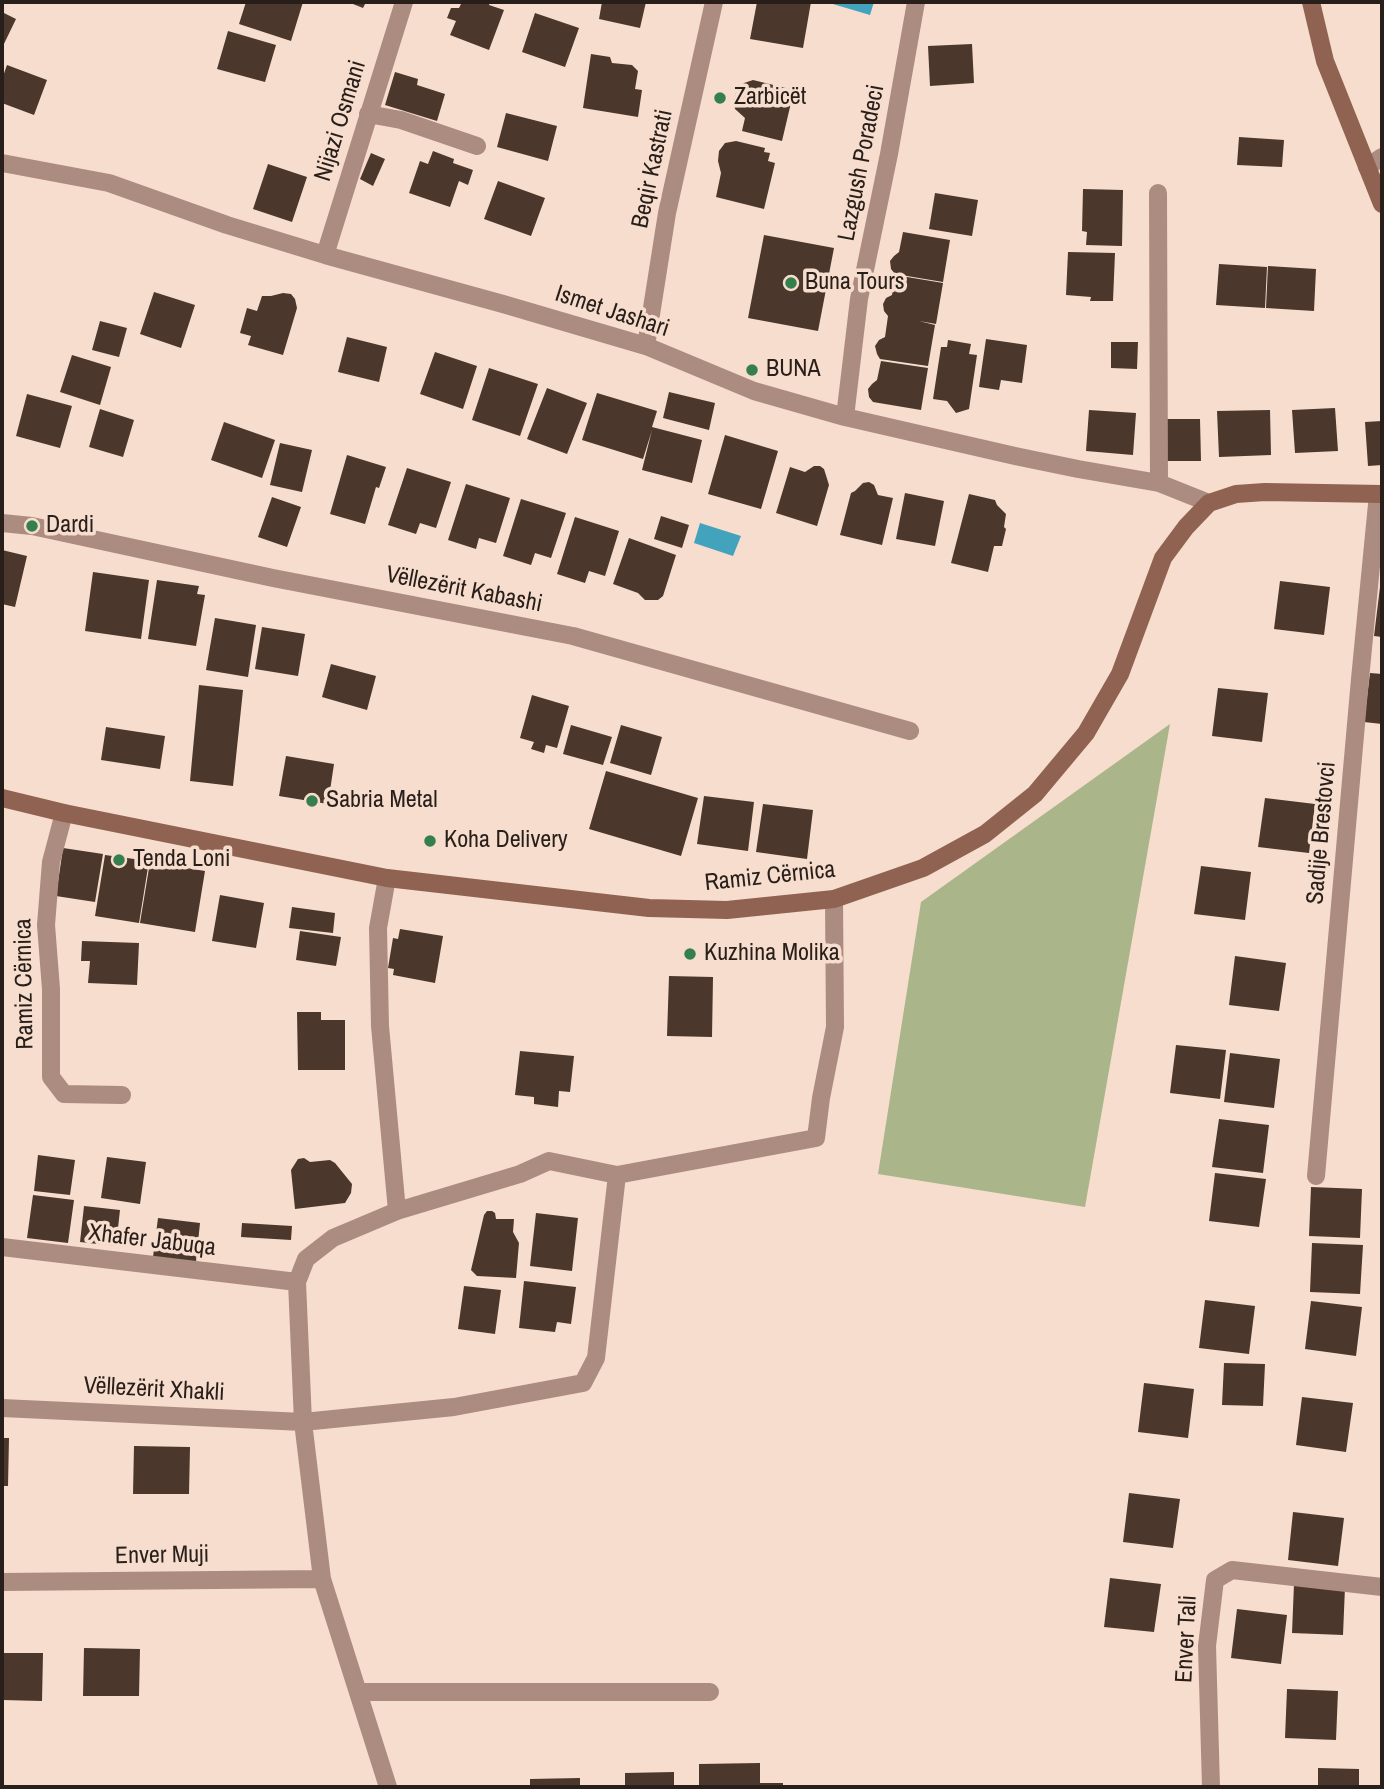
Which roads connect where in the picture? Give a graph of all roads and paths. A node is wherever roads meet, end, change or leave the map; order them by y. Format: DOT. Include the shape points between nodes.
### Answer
graph roads {
  1 [pos="404,2"];
  2 [pos="714,2"];
  3 [pos="916,2"];
  4 [pos="1311,2"];
  5 [pos="368,114"];
  6 [pos="477,146"];
  7 [pos="1382,157"];
  8 [pos="2,163"];
  9 [pos="1367,167"];
  10 [pos="1158,193"];
  11 [pos="1382,204"];
  12 [pos="326,255"];
  13 [pos="646,346"];
  14 [pos="845,417"];
  15 [pos="1159,483"];
  16 [pos="1380,494"];
  17 [pos="1209,503"];
  18 [pos="2,523"];
  19 [pos="911,731"];
  20 [pos="2,798"];
  21 [pos="64,813"];
  22 [pos="387,878"];
  23 [pos="834,899"];
  24 [pos="122,1095"];
  25 [pos="617,1175"];
  26 [pos="1316,1176"];
  27 [pos="397,1211"];
  28 [pos="2,1247"];
  29 [pos="297,1282"];
  30 [pos="2,1408"];
  31 [pos="303,1422"];
  32 [pos="322,1580"];
  33 [pos="2,1581"];
  34 [pos="1382,1587"];
  35 [pos="358,1692"];
  36 [pos="710,1692"];
  37 [pos="388,1787"];
  38 [pos="1211,1787"];
  1 -- 5 [label="street, Nijazi Osmani"];
  2 -- 13 [label="street, Beqir Kastrati" via="667,213"];
  3 -- 14 [label="street, Lazgush Poradeci" via="859,299"];
  4 -- 9 [label="street" via="1325,61"];
  5 -- 6 [label="street" via="401,120"];
  5 -- 12 [label="street, Nijazi Osmani"];
  7 -- 9 [label="street"];
  8 -- 12 [label="street, Ismet Jashari" via="109,183"];
  9 -- 11 [label="street"];
  10 -- 15 [label="street"];
  12 -- 13 [label="street, Ismet Jashari"];
  13 -- 14 [label="street, Ismet Jashari" via="754,390"];
  14 -- 15 [label="street, Ismet Jashari"];
  15 -- 17 [label="street, Ismet Jashari"];
  16 -- 17 [label="street" via="1265,492 1236,494"];
  16 -- 26 [label="street, Sadije Brestovci"];
  17 -- 23 [label="street, Ramiz Cërnica" via="1163,558 1120,674 1086,733 1034,794 985,834 923,868"];
  18 -- 19 [label="street, Vëllezërit Kabashi" via="573,636"];
  20 -- 21 [label="street, Ramiz Cërnica"];
  21 -- 22 [label="street, Ramiz Cërnica"];
  21 -- 24 [label="street, Ramiz Cërnica" via="51,862 46,926 51,1077 64,1094"];
  22 -- 23 [label="street, Ramiz Cërnica" via="649,908 727,910"];
  22 -- 27 [label="street" via="378,928 380,1026"];
  23 -- 25 [label="street" via="835,1027 816,1138"];
  25 -- 27 [label="street" via="549,1161"];
  25 -- 31 [label="street, Vëllezërit Xhakli" via="596,1358 583,1383 454,1407"];
  27 -- 29 [label="street" via="333,1238 306,1259"];
  28 -- 29 [label="street, Xhafer Jabuqa"];
  29 -- 31 [label="street"];
  30 -- 31 [label="street, Vëllezërit Xhakli"];
  31 -- 32 [label="street"];
  32 -- 33 [label="street, Enver Muji"];
  32 -- 35 [label="street"];
  34 -- 38 [label="street, Enver Tali" via="1232,1570 1215,1580 1207,1646"];
  35 -- 36 [label="street"];
  35 -- 37 [label="street"];
}
